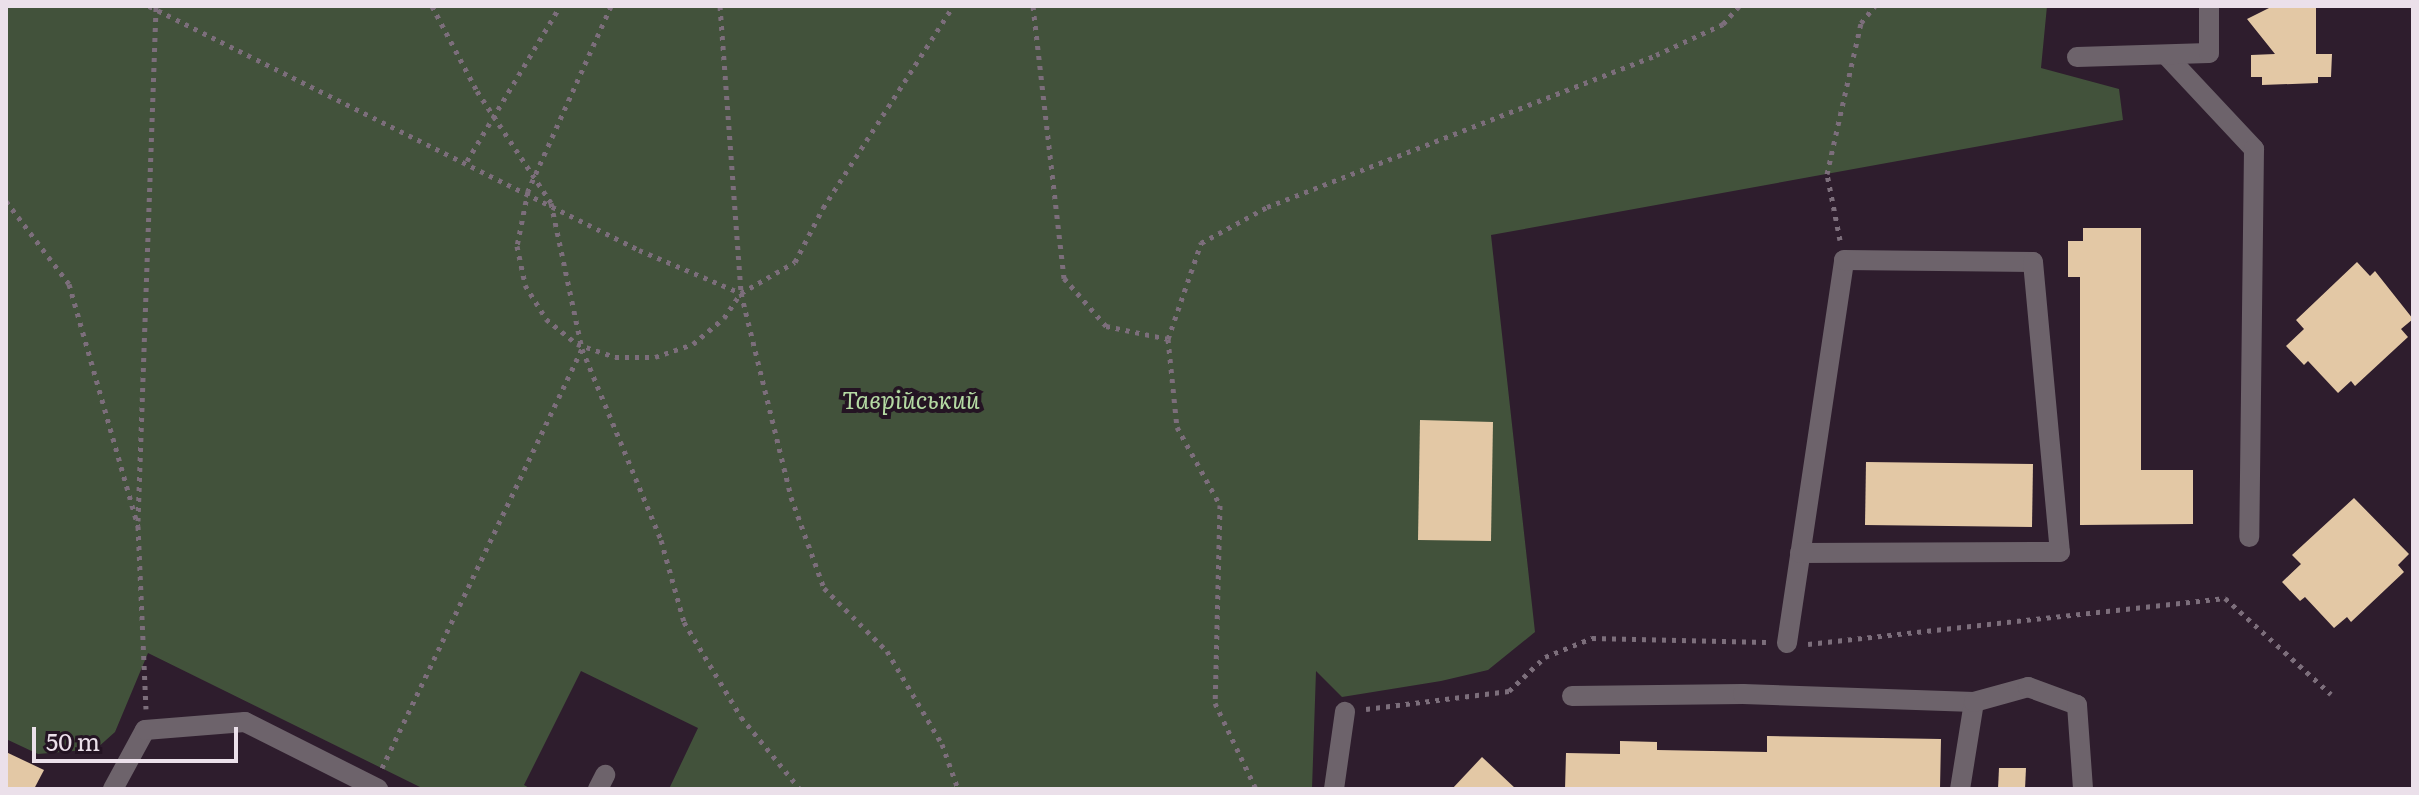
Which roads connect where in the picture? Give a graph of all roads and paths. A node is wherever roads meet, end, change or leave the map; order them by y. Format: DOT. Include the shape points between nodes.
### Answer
graph roads {
  1 [pos="149,6"];
  2 [pos="432,6"];
  3 [pos="560,6"];
  4 [pos="611,6"];
  5 [pos="720,6"];
  6 [pos="953,6"];
  7 [pos="1033,6"];
  8 [pos="1739,6"];
  9 [pos="1875,6"];
  10 [pos="2209,6"];
  11 [pos="156,8"];
  12 [pos="2166,55"];
  13 [pos="2077,57"];
  14 [pos="494,117"];
  15 [pos="467,161"];
  16 [pos="535,178"];
  17 [pos="528,191"];
  18 [pos="6,201"];
  19 [pos="551,203"];
  20 [pos="1844,260"];
  21 [pos="741,293"];
  22 [pos="1168,339"];
  23 [pos="582,347"];
  24 [pos="138,526"];
  25 [pos="2249,537"];
  26 [pos="1800,553"];
  27 [pos="1787,643"];
  28 [pos="2331,694"];
  29 [pos="1572,696"];
  30 [pos="1974,702"];
  31 [pos="1345,712"];
  32 [pos="145,730"];
  33 [pos="376,788"];
  34 [pos="113,789"];
  35 [pos="800,789"];
  36 [pos="958,789"];
  37 [pos="1256,789"];
  38 [pos="1334,789"];
  39 [pos="1960,789"];
  40 [pos="2083,789"];
  1 -- 11 [label="path"];
  2 -- 14 [label="path"];
  3 -- 14 [label="path"];
  4 -- 16 [label="path"];
  5 -- 21 [label="path"];
  6 -- 21 [label="path" via="823,208 795,262"];
  7 -- 22 [label="path" via="1064,278 1106,326"];
  8 -- 22 [label="path" via="1723,24 1656,55 1267,207 1201,243"];
  9 -- 20 [label="path" via="1861,23 1827,174"];
  10 -- 12 [label="street" via="2209,53"];
  11 -- 15 [label="path"];
  11 -- 24 [label="path"];
  12 -- 13 [label="street"];
  12 -- 25 [label="street" via="2254,149"];
  14 -- 15 [label="path"];
  14 -- 16 [label="path"];
  15 -- 17 [label="path"];
  16 -- 17 [label="path"];
  16 -- 19 [label="path"];
  17 -- 19 [label="path"];
  17 -- 23 [label="path" via="517,246 525,285 546,319"];
  18 -- 24 [label="path" via="69,284"];
  19 -- 21 [label="path" via="639,250"];
  19 -- 23 [label="path"];
  20 -- 26 [label="street"];
  20 -- 26 [label="street" via="2033,262 2060,552"];
  21 -- 23 [label="path" via="724,318 693,344 655,357 615,357"];
  21 -- 36 [label="path" via="791,497 824,588 887,651 942,744"];
  22 -- 37 [label="path" via="1177,427 1220,505 1215,703"];
  23 -- 33 [label="path"];
  23 -- 35 [label="path" via="661,540 684,622 741,717"];
  24 -- 32 [label="path" via="148,680"];
  26 -- 27 [label="street"];
  27 -- 28 [label="path" via="2225,598"];
  27 -- 31 [label="path" via="1592,638 1545,657 1509,691"];
  29 -- 30 [label="street" via="1743,694"];
  30 -- 39 [label="street"];
  30 -- 40 [label="street" via="2028,687 2077,705"];
  31 -- 38 [label="street"];
  32 -- 33 [label="street" via="245,722"];
  32 -- 34 [label="street"];
}
